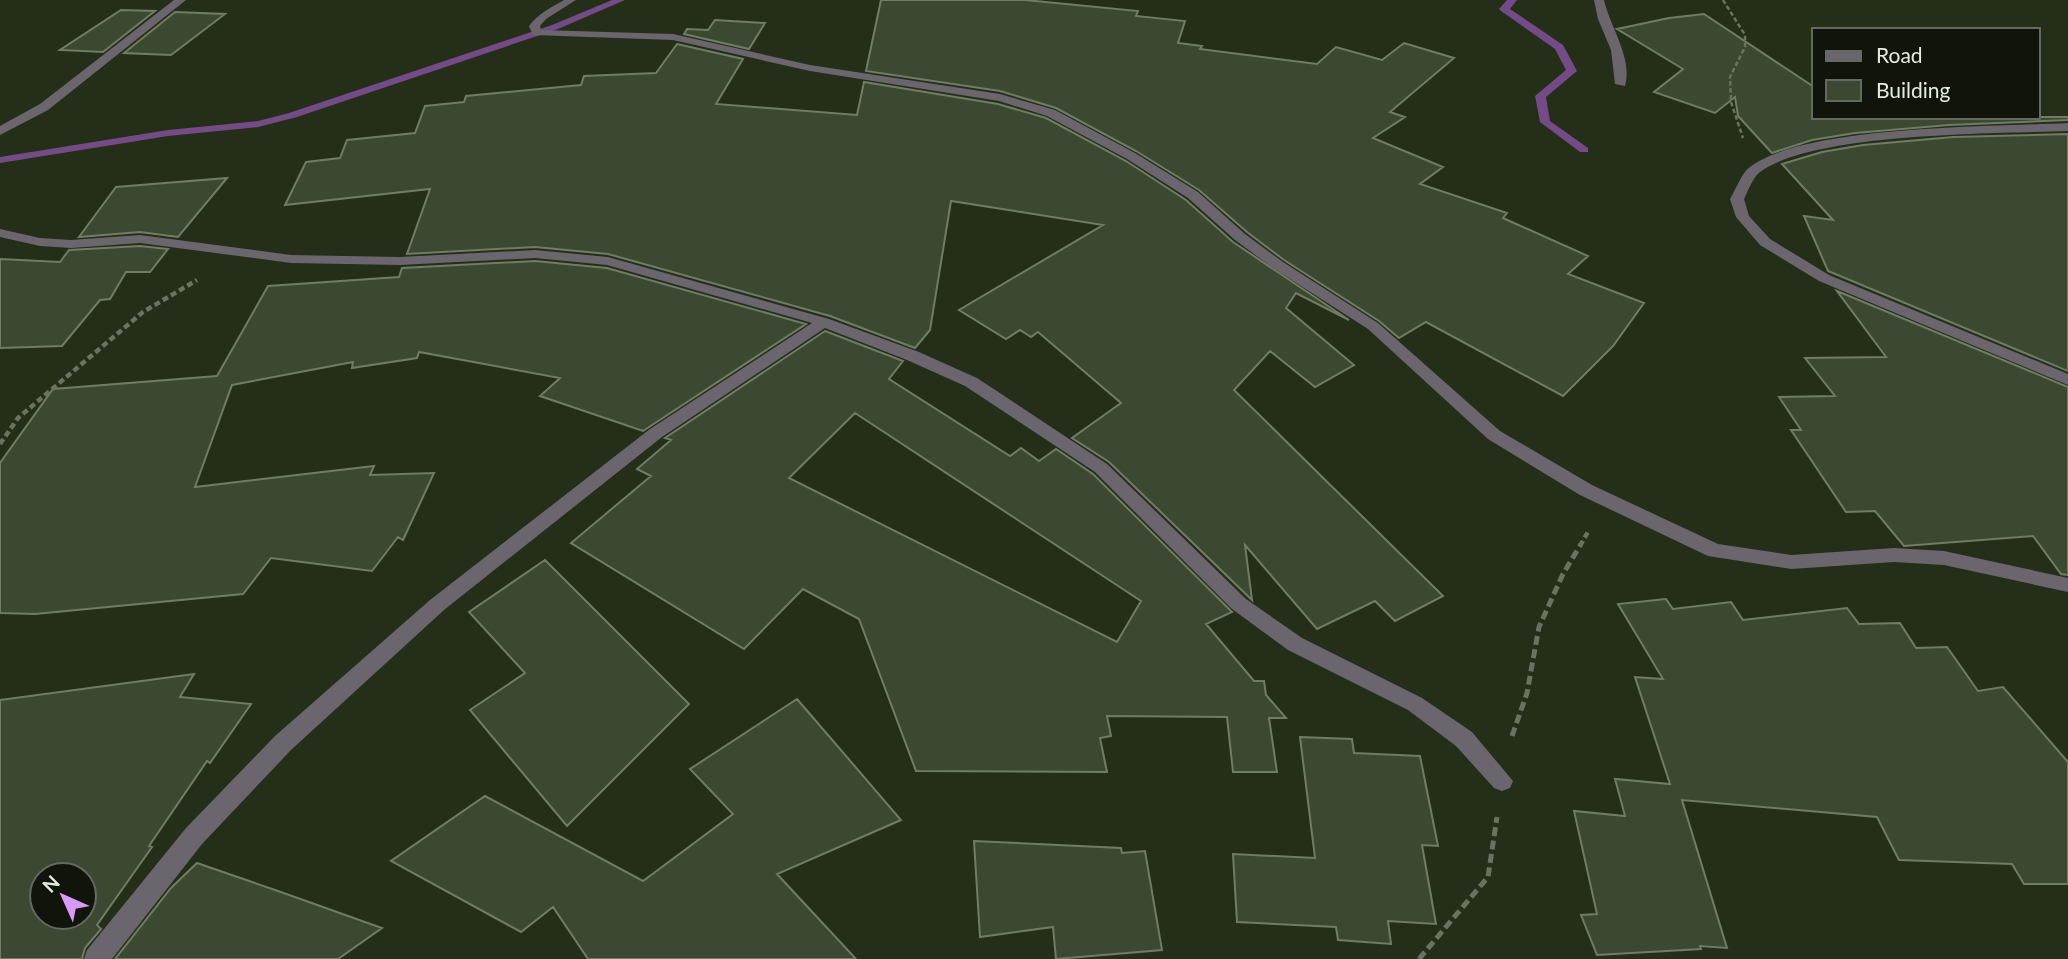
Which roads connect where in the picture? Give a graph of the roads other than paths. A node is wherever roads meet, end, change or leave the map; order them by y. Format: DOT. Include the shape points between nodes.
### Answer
graph roads {
  1 [pos="181,0"];
  2 [pos="570,0"];
  3 [pos="1599,0"];
  4 [pos="1621,84"];
  5 [pos="2068,127"];
  6 [pos="0,131"];
  7 [pos="0,233"];
  8 [pos="824,322"];
  9 [pos="2068,380"];
  10 [pos="2068,585"];
  11 [pos="1502,781"];
  12 [pos="96,959"];
  1 -- 6 [label="street" via="44,107"];
  2 -- 10 [label="street" via="542,17 534,26 537,33 673,37 810,68 1000,98 1051,113 1193,195 1240,237 1373,326 1494,435 1607,500 1715,551 1791,562 1894,555 1944,558"];
  3 -- 4 [label="street" via="1617,50"];
  5 -- 9 [label="street" via="1903,135 1800,148 1754,170 1737,200 1743,218 1765,242 1824,278"];
  7 -- 8 [label="street" via="71,244 140,239 291,259 400,261 535,254 608,261"];
  8 -- 11 [label="street" via="971,382 1044,429 1101,468 1238,604 1295,644 1415,704 1464,738"];
  8 -- 12 [label="street" via="656,433 369,665 283,743 194,836"];
}
